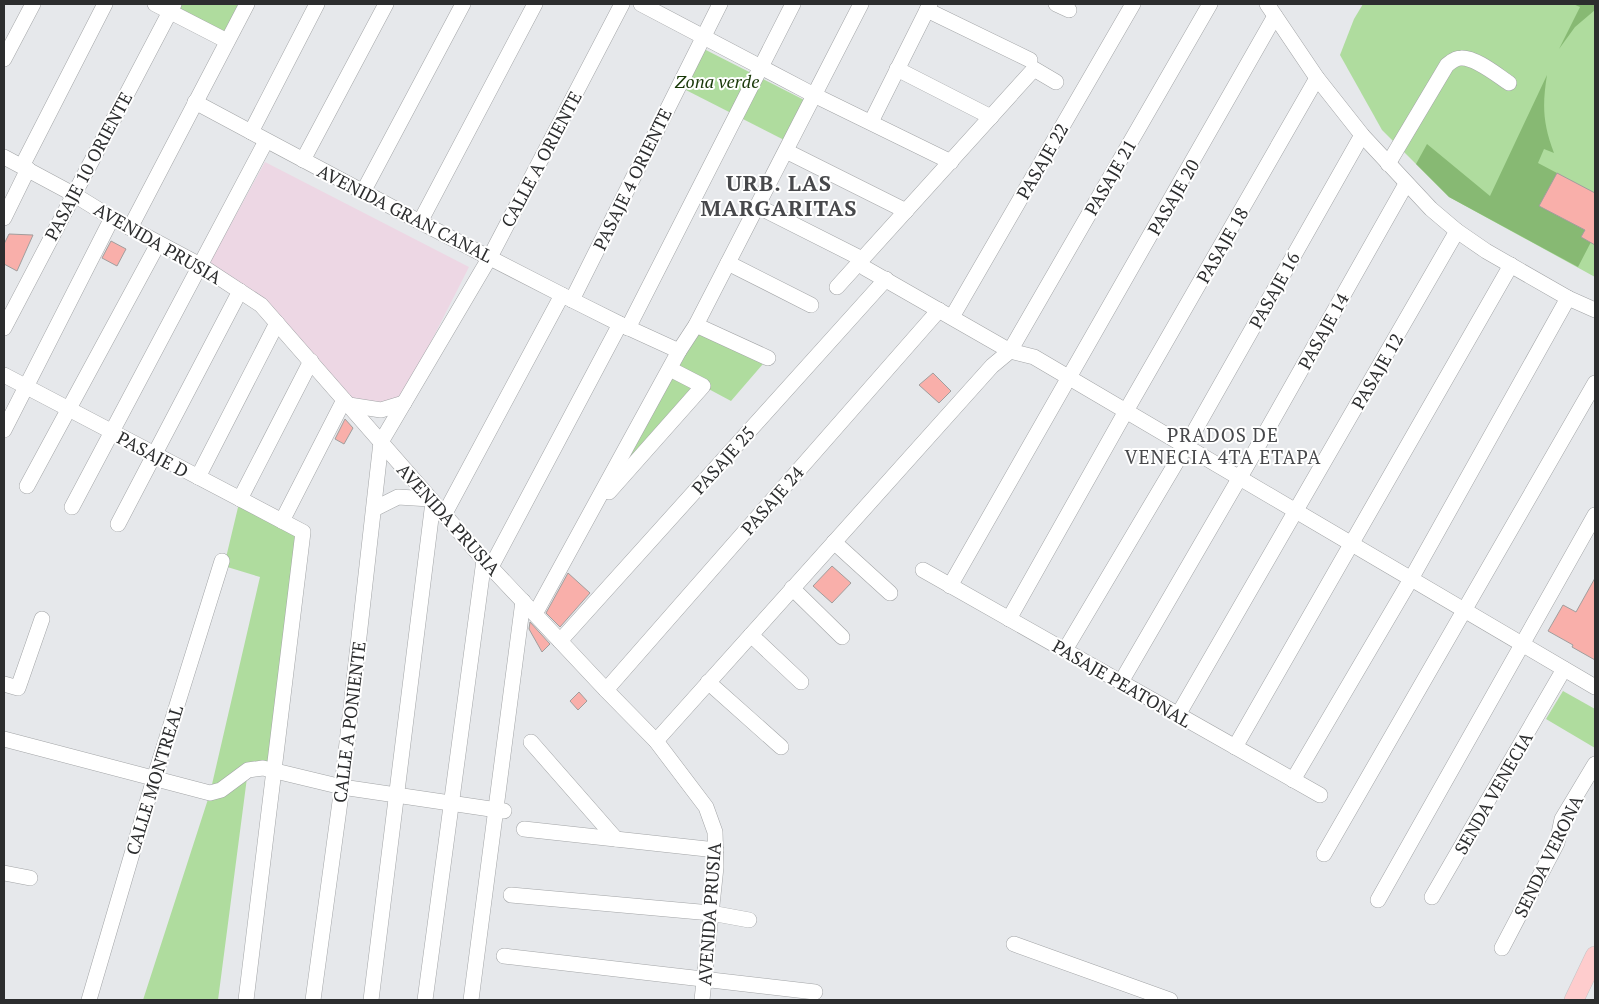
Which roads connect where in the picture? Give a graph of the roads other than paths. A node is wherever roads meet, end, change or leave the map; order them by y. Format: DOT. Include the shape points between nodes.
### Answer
graph roads {
  1 [pos="33,4"];
  2 [pos="105,4"];
  3 [pos="155,4"];
  4 [pos="247,4"];
  5 [pos="317,4"];
  6 [pos="386,4"];
  7 [pos="463,4"];
  8 [pos="535,4"];
  9 [pos="622,4"];
  10 [pos="641,4"];
  11 [pos="720,4"];
  12 [pos="792,4"];
  13 [pos="861,4"];
  14 [pos="1133,4"];
  15 [pos="1210,4"];
  16 [pos="1267,4"];
  17 [pos="928,7"];
  18 [pos="172,8"];
  19 [pos="1275,16"];
  20 [pos="703,37"];
  21 [pos="227,41"];
  22 [pos="4,60"];
  23 [pos="1030,60"];
  24 [pos="760,66"];
  25 [pos="897,70"];
  26 [pos="1317,78"];
  27 [pos="1056,82"];
  28 [pos="1509,83"];
  29 [pos="814,95"];
  30 [pos="195,102"];
  31 [pos="991,117"];
  32 [pos="871,122"];
  33 [pos="251,132"];
  34 [pos="1362,135"];
  35 [pos="266,141"];
  36 [pos="786,150"];
  37 [pos="4,157"];
  38 [pos="303,160"];
  39 [pos="951,162"];
  40 [pos="1388,164"];
  41 [pos="25,168"];
  42 [pos="1406,184"];
  43 [pos="363,192"];
  44 [pos="73,194"];
  45 [pos="757,206"];
  46 [pos="906,211"];
  47 [pos="4,218"];
  48 [pos="112,218"];
  49 [pos="420,222"];
  50 [pos="130,228"];
  51 [pos="1457,231"];
  52 [pos="158,244"];
  53 [pos="490,257"];
  54 [pos="728,263"];
  55 [pos="864,264"];
  56 [pos="200,265"];
  57 [pos="1511,265"];
  58 [pos="886,280"];
  59 [pos="837,287"];
  60 [pos="240,291"];
  61 [pos="567,297"];
  62 [pos="1568,298"];
  63 [pos="811,305"];
  64 [pos="1595,310"];
  65 [pos="946,314"];
  66 [pos="277,323"];
  67 [pos="696,324"];
  68 [pos="624,326"];
  69 [pos="4,328"];
  70 [pos="675,349"];
  71 [pos="1010,351"];
  72 [pos="768,358"];
  73 [pos="310,361"];
  74 [pos="670,369"];
  75 [pos="4,375"];
  76 [pos="1070,378"];
  77 [pos="1595,383"];
  78 [pos="26,386"];
  79 [pos="347,403"];
  80 [pos="404,403"];
  81 [pos="68,409"];
  82 [pos="1126,411"];
  83 [pos="4,430"];
  84 [pos="112,432"];
  85 [pos="381,442"];
  86 [pos="1186,446"];
  87 [pos="155,454"];
  88 [pos="198,477"];
  89 [pos="1240,478"];
  90 [pos="27,486"];
  91 [pos="240,499"];
  92 [pos="431,500"];
  93 [pos="72,507"];
  94 [pos="374,509"];
  95 [pos="1296,511"];
  96 [pos="444,514"];
  97 [pos="590,514"];
  98 [pos="1595,515"];
  99 [pos="282,521"];
  100 [pos="118,524"];
  101 [pos="834,542"];
  102 [pos="1352,544"];
  103 [pos="222,561"];
  104 [pos="488,563"];
  105 [pos="923,570"];
  106 [pos="1411,579"];
  107 [pos="950,586"];
  108 [pos="792,588"];
  109 [pos="890,593"];
  110 [pos="523,601"];
  111 [pos="1465,610"];
  112 [pos="535,614"];
  113 [pos="42,619"];
  114 [pos="1010,619"];
  115 [pos="750,635"];
  116 [pos="842,637"];
  117 [pos="560,641"];
  118 [pos="1522,644"];
  119 [pos="1064,650"];
  120 [pos="1564,669"];
  121 [pos="708,682"];
  122 [pos="801,682"];
  123 [pos="1121,682"];
  124 [pos="4,684"];
  125 [pos="1595,687"];
  126 [pos="606,690"];
  127 [pos="1178,715"];
  128 [pos="4,739"];
  129 [pos="656,741"];
  130 [pos="531,742"];
  131 [pos="781,747"];
  132 [pos="1235,747"];
  133 [pos="1595,764"];
  134 [pos="274,771"];
  135 [pos="154,779"];
  136 [pos="1293,780"];
  137 [pos="342,787"];
  138 [pos="397,795"];
  139 [pos="1320,795"];
  140 [pos="451,803"];
  141 [pos="500,810"];
  142 [pos="524,829"];
  143 [pos="616,839"];
  144 [pos="716,850"];
  145 [pos="1324,854"];
  146 [pos="4,874"];
  147 [pos="30,878"];
  148 [pos="511,895"];
  149 [pos="1432,897"];
  150 [pos="1378,900"];
  151 [pos="711,913"];
  152 [pos="749,920"];
  153 [pos="1014,944"];
  154 [pos="1502,948"];
  155 [pos="504,956"];
  156 [pos="1595,959"];
  157 [pos="704,980"];
  158 [pos="815,992"];
  159 [pos="89,1000"];
  160 [pos="246,1000"];
  161 [pos="313,1000"];
  162 [pos="371,1000"];
  163 [pos="424,1000"];
  164 [pos="471,1000"];
  165 [pos="702,1000"];
  166 [pos="1170,1000"];
  167 [pos="1574,1000"];
  1 -- 22 [label="street"];
  2 -- 41 [label="street"];
  3 -- 18 [label="street"];
  4 -- 21 [label="street"];
  5 -- 33 [label="street"];
  6 -- 38 [label="street"];
  7 -- 43 [label="street"];
  8 -- 49 [label="street"];
  9 -- 53 [label="street, CALLE A ORIENTE"];
  10 -- 20 [label="street"];
  11 -- 20 [label="street, PASAJE 4 ORIENTE"];
  12 -- 24 [label="street"];
  13 -- 29 [label="street"];
  14 -- 65 [label="street, PASAJE 22"];
  15 -- 71 [label="street, PASAJE 21"];
  16 -- 19 [label="street"];
  17 -- 23 [label="street"];
  17 -- 25 [label="street"];
  18 -- 21 [label="street"];
  18 -- 44 [label="street, PASAJE 10 ORIENTE"];
  19 -- 26 [label="street"];
  19 -- 76 [label="street, PASAJE 20"];
  20 -- 24 [label="street"];
  20 -- 61 [label="street, PASAJE 4 ORIENTE"];
  21 -- 30 [label="street"];
  24 -- 29 [label="street"];
  24 -- 68 [label="street"];
  25 -- 31 [label="street"];
  25 -- 32 [label="street"];
  26 -- 34 [label="street"];
  26 -- 82 [label="street, PASAJE 18"];
  27 -- 31 [label="street" via="1034,69"];
  28 -- 40 [label="street" via="1476,62 1462,57 1454,59 1447,65"];
  29 -- 32 [label="street"];
  29 -- 36 [label="street"];
  30 -- 33 [label="street, AVENIDA GRAN CANAL"];
  30 -- 50 [label="street"];
  31 -- 39 [label="street"];
  32 -- 39 [label="street"];
  33 -- 35 [label="street, AVENIDA GRAN CANAL"];
  34 -- 40 [label="street"];
  34 -- 86 [label="street, PASAJE 16"];
  35 -- 38 [label="street, AVENIDA GRAN CANAL"];
  35 -- 56 [label="street"];
  36 -- 45 [label="street"];
  36 -- 46 [label="street"];
  37 -- 41 [label="street, AVENIDA PRUSIA"];
  38 -- 43 [label="street, AVENIDA GRAN CANAL"];
  39 -- 46 [label="street"];
  40 -- 42 [label="street"];
  41 -- 44 [label="street, AVENIDA PRUSIA"];
  41 -- 47 [label="street"];
  42 -- 51 [label="street"];
  42 -- 89 [label="street, PASAJE 14"];
  43 -- 49 [label="street, AVENIDA GRAN CANAL"];
  44 -- 48 [label="street, AVENIDA PRUSIA"];
  44 -- 69 [label="street, PASAJE 10 ORIENTE"];
  45 -- 54 [label="street"];
  45 -- 55 [label="street"];
  46 -- 55 [label="street"];
  48 -- 50 [label="street, AVENIDA PRUSIA"];
  48 -- 78 [label="street"];
  49 -- 53 [label="street, AVENIDA GRAN CANAL"];
  50 -- 52 [label="street, AVENIDA PRUSIA"];
  51 -- 57 [label="street"];
  51 -- 95 [label="street, PASAJE 12"];
  52 -- 56 [label="street, AVENIDA PRUSIA"];
  52 -- 81 [label="street"];
  53 -- 61 [label="street, AVENIDA GRAN CANAL"];
  53 -- 80 [label="street, CALLE A ORIENTE"];
  54 -- 63 [label="street"];
  54 -- 67 [label="street"];
  55 -- 58 [label="street"];
  55 -- 59 [label="street"];
  56 -- 60 [label="street, AVENIDA PRUSIA"];
  56 -- 84 [label="street"];
  57 -- 62 [label="street"];
  57 -- 102 [label="street"];
  58 -- 65 [label="street"];
  58 -- 117 [label="street, PASAJE 25"];
  60 -- 66 [label="street, AVENIDA PRUSIA" via="261,305"];
  60 -- 87 [label="street"];
  61 -- 68 [label="street, AVENIDA GRAN CANAL"];
  61 -- 96 [label="street, PASAJE 4 ORIENTE"];
  62 -- 64 [label="street"];
  62 -- 106 [label="street"];
  65 -- 71 [label="street"];
  65 -- 126 [label="street, PASAJE 24"];
  66 -- 73 [label="street, AVENIDA PRUSIA"];
  66 -- 88 [label="street"];
  67 -- 70 [label="street"];
  67 -- 72 [label="street"];
  68 -- 70 [label="street, AVENIDA GRAN CANAL"];
  68 -- 104 [label="street"];
  70 -- 74 [label="street"];
  71 -- 76 [label="street" via="1034,357"];
  71 -- 101 [label="street, PASAJE 21" via="992,366"];
  73 -- 79 [label="street, AVENIDA PRUSIA"];
  73 -- 91 [label="street"];
  74 -- 97 [label="street"];
  74 -- 97 [label="street" via="703,386"];
  75 -- 78 [label="street, PASAJE D"];
  76 -- 82 [label="street"];
  76 -- 107 [label="street, PASAJE 20"];
  77 -- 111 [label="street"];
  78 -- 81 [label="street, PASAJE D"];
  78 -- 83 [label="street"];
  79 -- 80 [label="street" via="381,410"];
  79 -- 85 [label="street, AVENIDA PRUSIA"];
  79 -- 99 [label="street"];
  80 -- 85 [label="street, CALLE A ORIENTE"];
  81 -- 84 [label="street, PASAJE D"];
  81 -- 90 [label="street"];
  82 -- 86 [label="street"];
  82 -- 114 [label="street, PASAJE 18"];
  84 -- 87 [label="street, PASAJE D"];
  84 -- 93 [label="street"];
  85 -- 92 [label="street, AVENIDA PRUSIA"];
  85 -- 94 [label="street, CALLE A PONIENTE"];
  86 -- 89 [label="street"];
  86 -- 119 [label="street, PASAJE 16"];
  87 -- 88 [label="street, PASAJE D"];
  87 -- 100 [label="street"];
  88 -- 91 [label="street, PASAJE D"];
  89 -- 95 [label="street"];
  89 -- 123 [label="street, PASAJE 14"];
  91 -- 99 [label="street, PASAJE D"];
  92 -- 94 [label="street" via="398,497"];
  92 -- 96 [label="street, AVENIDA PRUSIA"];
  92 -- 138 [label="street"];
  94 -- 137 [label="street, CALLE A PONIENTE"];
  95 -- 102 [label="street"];
  95 -- 127 [label="street, PASAJE 12"];
  96 -- 104 [label="street, AVENIDA PRUSIA"];
  97 -- 112 [label="street"];
  98 -- 118 [label="street"];
  99 -- 134 [label="street, PASAJE D" via="303,532"];
  101 -- 108 [label="street, PASAJE 21"];
  101 -- 109 [label="street"];
  102 -- 106 [label="street"];
  102 -- 132 [label="street"];
  103 -- 135 [label="street, CALLE MONTREAL"];
  104 -- 110 [label="street, AVENIDA PRUSIA"];
  104 -- 140 [label="street"];
  105 -- 107 [label="street, PASAJE PEATONAL"];
  106 -- 111 [label="street"];
  106 -- 136 [label="street"];
  107 -- 114 [label="street, PASAJE PEATONAL"];
  108 -- 115 [label="street, PASAJE 21"];
  108 -- 116 [label="street"];
  110 -- 112 [label="street, AVENIDA PRUSIA"];
  110 -- 141 [label="street"];
  111 -- 118 [label="street"];
  111 -- 145 [label="street"];
  112 -- 117 [label="street, AVENIDA PRUSIA"];
  113 -- 124 [label="street" via="18,688"];
  114 -- 119 [label="street, PASAJE PEATONAL"];
  115 -- 121 [label="street, PASAJE 21"];
  115 -- 122 [label="street"];
  117 -- 126 [label="street, AVENIDA PRUSIA"];
  118 -- 120 [label="street"];
  118 -- 150 [label="street"];
  119 -- 123 [label="street, PASAJE PEATONAL"];
  120 -- 125 [label="street"];
  120 -- 149 [label="street, SENDA VENECIA"];
  121 -- 129 [label="street, PASAJE 21"];
  121 -- 131 [label="street"];
  123 -- 127 [label="street, PASAJE PEATONAL"];
  126 -- 129 [label="street, AVENIDA PRUSIA"];
  127 -- 132 [label="street, PASAJE PEATONAL"];
  128 -- 135 [label="street"];
  129 -- 144 [label="street, AVENIDA PRUSIA" via="706,806 715,832"];
  130 -- 143 [label="street"];
  132 -- 136 [label="street, PASAJE PEATONAL"];
  133 -- 154 [label="street, SENDA VERONA" via="1562,819 1557,843"];
  134 -- 135 [label="street" via="263,768 248,770 221,790 210,793"];
  134 -- 137 [label="street"];
  134 -- 160 [label="street"];
  135 -- 159 [label="street, CALLE MONTREAL"];
  136 -- 139 [label="street, PASAJE PEATONAL"];
  137 -- 138 [label="street"];
  137 -- 161 [label="street, CALLE A PONIENTE"];
  138 -- 140 [label="street"];
  138 -- 162 [label="street"];
  140 -- 141 [label="street"];
  140 -- 163 [label="street"];
  141 -- 164 [label="street"];
  142 -- 143 [label="street"];
  143 -- 144 [label="street"];
  144 -- 151 [label="street, AVENIDA PRUSIA"];
  146 -- 147 [label="street"];
  148 -- 151 [label="street"];
  151 -- 152 [label="street"];
  151 -- 157 [label="street, AVENIDA PRUSIA"];
  153 -- 166 [label="street"];
  155 -- 157 [label="street"];
  156 -- 167 [label="main road"];
  157 -- 158 [label="street"];
  157 -- 165 [label="street, AVENIDA PRUSIA"];
}
